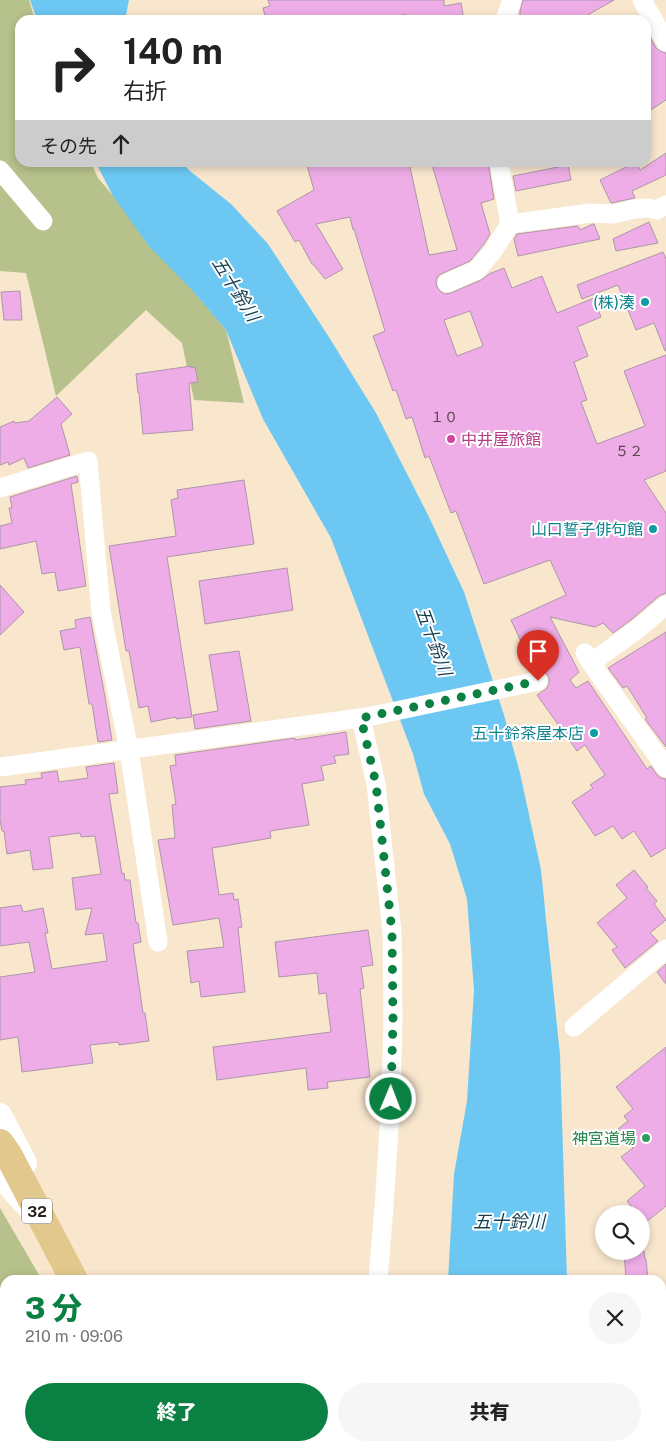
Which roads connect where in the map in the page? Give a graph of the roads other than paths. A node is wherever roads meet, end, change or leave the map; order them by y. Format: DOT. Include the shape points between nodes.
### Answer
graph roads {
  1 [pos="512,0"];
  2 [pos="642,0"];
  3 [pos="507,15"];
  4 [pos="651,15"];
  5 [pos="651,16"];
  6 [pos="666,42"];
  7 [pos="499,167"];
  8 [pos="0,170"];
  9 [pos="663,213"];
  10 [pos="43,221"];
  11 [pos="510,224"];
  12 [pos="447,283"];
  13 [pos="0,488"];
  14 [pos="666,604"];
  15 [pos="538,681"];
  16 [pos="364,718"];
  17 [pos="129,750"];
  18 [pos="0,767"];
  19 [pos="666,768"];
  20 [pos="158,942"];
  21 [pos="666,949"];
  22 [pos="574,1028"];
  23 [pos="0,1115"];
  24 [pos="0,1143"];
  25 [pos="0,1176"];
  26 [pos="44,1224"];
  27 [pos="71,1275"];
  28 [pos="378,1275"];
  1 -- 3 [label="street"];
  2 -- 4 [label="street"];
  5 -- 6 [label="street"];
  7 -- 11 [label="street"];
  8 -- 10 [label="street"];
  9 -- 11 [label="street" via="648,208 634,209 614,214 590,213"];
  11 -- 12 [label="street" via="477,270"];
  13 -- 17 [label="street" via="88,461 101,612"];
  14 -- 19 [label="street" via="638,628 588,658"];
  15 -- 16 [label="street"];
  16 -- 17 [label="street"];
  16 -- 28 [label="street" via="376,784 392,932 391,1099"];
  17 -- 18 [label="street"];
  17 -- 20 [label="street"];
  21 -- 22 [label="street"];
  23 -- 26 [label="street" via="30,1173"];
  24 -- 26 [label="main road, 32"];
  25 -- 26 [label="street"];
  26 -- 27 [label="main road, 32"];
}
